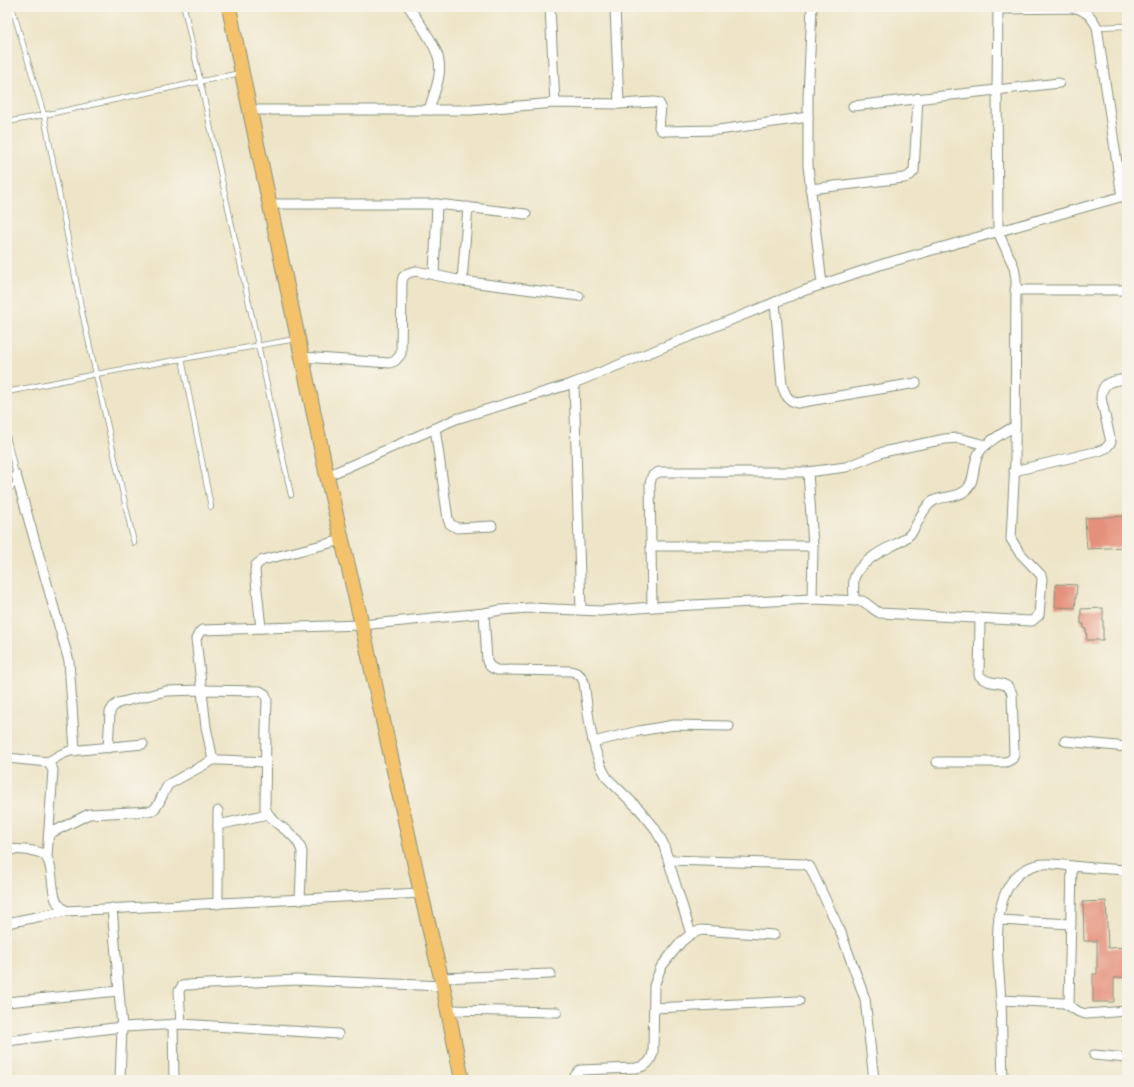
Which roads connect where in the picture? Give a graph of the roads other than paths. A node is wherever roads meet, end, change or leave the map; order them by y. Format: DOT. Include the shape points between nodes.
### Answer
graph roads {
  1 [pos="12,7"];
  2 [pos="184,7"];
  3 [pos="229,7"];
  4 [pos="409,7"];
  5 [pos="550,7"];
  6 [pos="615,7"];
  7 [pos="812,7"];
  8 [pos="998,8"];
  9 [pos="1127,26"];
  10 [pos="1098,27"];
  11 [pos="242,73"];
  12 [pos="200,82"];
  13 [pos="1059,83"];
  14 [pos="996,90"];
  15 [pos="918,98"];
  16 [pos="555,103"];
  17 [pos="619,104"];
  18 [pos="853,106"];
  19 [pos="249,110"];
  20 [pos="429,110"];
  21 [pos="44,115"];
  22 [pos="808,117"];
  23 [pos="7,122"];
  24 [pos="810,189"];
  25 [pos="1125,196"];
  26 [pos="270,204"];
  27 [pos="437,204"];
  28 [pos="468,207"];
  29 [pos="526,214"];
  30 [pos="998,232"];
  31 [pos="434,275"];
  32 [pos="462,281"];
  33 [pos="822,284"];
  34 [pos="1016,290"];
  35 [pos="1127,290"];
  36 [pos="579,296"];
  37 [pos="775,302"];
  38 [pos="298,338"];
  39 [pos="258,346"];
  40 [pos="302,358"];
  41 [pos="182,359"];
  42 [pos="96,374"];
  43 [pos="1127,379"];
  44 [pos="574,383"];
  45 [pos="916,383"];
  46 [pos="7,392"];
  47 [pos="1015,426"];
  48 [pos="435,428"];
  49 [pos="7,436"];
  50 [pos="986,445"];
  51 [pos="1014,471"];
  52 [pos="808,472"];
  53 [pos="16,475"];
  54 [pos="327,476"];
  55 [pos="7,490"];
  56 [pos="291,495"];
  57 [pos="211,507"];
  58 [pos="492,526"];
  59 [pos="342,540"];
  60 [pos="134,543"];
  61 [pos="651,546"];
  62 [pos="813,546"];
  63 [pos="812,599"];
  64 [pos="854,601"];
  65 [pos="652,607"];
  66 [pos="581,610"];
  67 [pos="484,614"];
  68 [pos="980,618"];
  69 [pos="362,625"];
  70 [pos="261,628"];
  71 [pos="202,690"];
  72 [pos="729,726"];
  73 [pos="1065,740"];
  74 [pos="593,742"];
  75 [pos="143,744"];
  76 [pos="1127,747"];
  77 [pos="108,748"];
  78 [pos="75,751"];
  79 [pos="7,758"];
  80 [pos="213,760"];
  81 [pos="48,762"];
  82 [pos="265,762"];
  83 [pos="937,762"];
  84 [pos="218,811"];
  85 [pos="268,814"];
  86 [pos="218,825"];
  87 [pos="49,834"];
  88 [pos="7,849"];
  89 [pos="47,857"];
  90 [pos="669,860"];
  91 [pos="1072,866"];
  92 [pos="1127,870"];
  93 [pos="421,893"];
  94 [pos="300,900"];
  95 [pos="218,904"];
  96 [pos="112,908"];
  97 [pos="66,911"];
  98 [pos="999,920"];
  99 [pos="7,923"];
  100 [pos="1071,924"];
  101 [pos="691,934"];
  102 [pos="774,935"];
  103 [pos="551,974"];
  104 [pos="442,982"];
  105 [pos="118,991"];
  106 [pos="1001,1000"];
  107 [pos="799,1001"];
  108 [pos="7,1002"];
  109 [pos="1068,1005"];
  110 [pos="654,1008"];
  111 [pos="448,1010"];
  112 [pos="1127,1011"];
  113 [pos="557,1012"];
  114 [pos="177,1024"];
  115 [pos="122,1027"];
  116 [pos="338,1034"];
  117 [pos="7,1041"];
  118 [pos="1094,1055"];
  119 [pos="1127,1058"];
  120 [pos="120,1080"];
  121 [pos="174,1080"];
  122 [pos="462,1080"];
  123 [pos="574,1080"];
  124 [pos="874,1080"];
  125 [pos="1003,1080"];
  1 -- 21 [label="lane"];
  2 -- 12 [label="lane"];
  3 -- 11 [label="main road"];
  4 -- 20 [label="street" via="434,46 439,60 438,79"];
  5 -- 16 [label="street"];
  6 -- 17 [label="street"];
  7 -- 22 [label="street"];
  8 -- 10 [label="street" via="1077,8 1092,17"];
  8 -- 14 [label="street"];
  9 -- 10 [label="lane"];
  10 -- 25 [label="street"];
  11 -- 12 [label="lane"];
  11 -- 19 [label="main road"];
  12 -- 21 [label="lane"];
  12 -- 39 [label="lane"];
  13 -- 14 [label="street"];
  14 -- 15 [label="street"];
  14 -- 30 [label="street"];
  15 -- 18 [label="street"];
  15 -- 24 [label="street" via="914,171 909,176"];
  16 -- 17 [label="street"];
  16 -- 20 [label="street" via="471,110"];
  17 -- 22 [label="street" via="659,103 659,127 666,131 719,130"];
  19 -- 20 [label="street"];
  19 -- 26 [label="main road"];
  21 -- 23 [label="lane"];
  21 -- 42 [label="lane"];
  22 -- 24 [label="street"];
  24 -- 33 [label="street"];
  25 -- 30 [label="street"];
  26 -- 27 [label="street"];
  26 -- 38 [label="main road"];
  27 -- 28 [label="street"];
  27 -- 31 [label="street"];
  28 -- 29 [label="street"];
  28 -- 32 [label="street"];
  30 -- 33 [label="street"];
  30 -- 34 [label="street" via="1014,267"];
  31 -- 32 [label="street"];
  31 -- 40 [label="street" via="416,271 403,276 401,354 395,361 390,363"];
  32 -- 36 [label="street"];
  33 -- 37 [label="street"];
  34 -- 35 [label="street"];
  34 -- 47 [label="street"];
  37 -- 44 [label="street"];
  37 -- 45 [label="street" via="782,385 791,401 797,403"];
  38 -- 39 [label="lane"];
  38 -- 40 [label="main road"];
  39 -- 41 [label="lane"];
  39 -- 56 [label="lane"];
  40 -- 54 [label="main road"];
  41 -- 42 [label="lane"];
  41 -- 57 [label="lane"];
  42 -- 46 [label="lane"];
  42 -- 60 [label="lane"];
  43 -- 51 [label="street" via="1110,382 1101,392 1110,445 1099,451"];
  44 -- 48 [label="street" via="456,419"];
  44 -- 66 [label="street"];
  47 -- 50 [label="street"];
  47 -- 51 [label="street"];
  48 -- 54 [label="street"];
  48 -- 58 [label="street" via="450,524 457,528"];
  49 -- 53 [label="lane"];
  50 -- 52 [label="street" via="958,438 945,439 883,452 846,467"];
  50 -- 64 [label="street" via="979,452 968,488 962,494 934,500 912,532 903,540 877,553 857,572 854,579"];
  51 -- 68 [label="street" via="1011,539 1018,552 1041,575 1039,615 1032,621"];
  52 -- 61 [label="street" via="659,472 652,476 650,484"];
  52 -- 62 [label="street"];
  53 -- 55 [label="lane" via="14,484"];
  53 -- 78 [label="street" via="69,662"];
  54 -- 59 [label="main road"];
  59 -- 69 [label="main road"];
  59 -- 70 [label="street" via="263,560 256,565"];
  61 -- 62 [label="street"];
  61 -- 65 [label="street"];
  62 -- 63 [label="street"];
  63 -- 64 [label="street"];
  63 -- 65 [label="street"];
  64 -- 68 [label="street" via="868,603 880,613"];
  65 -- 66 [label="street"];
  66 -- 67 [label="street" via="530,608"];
  67 -- 69 [label="street"];
  67 -- 74 [label="street" via="487,661 493,669 571,671 582,676"];
  68 -- 83 [label="street" via="979,675 986,682 1010,688 1014,754 1012,759 1006,762"];
  69 -- 70 [label="street"];
  69 -- 93 [label="main road"];
  70 -- 71 [label="street" via="202,630 198,633 196,639"];
  71 -- 77 [label="street" via="166,691 118,703 110,712"];
  71 -- 80 [label="street"];
  71 -- 82 [label="street" via="260,691 265,694"];
  72 -- 74 [label="street" via="674,725 639,730"];
  73 -- 76 [label="street"];
  74 -- 90 [label="street" via="604,774 654,827"];
  75 -- 77 [label="street"];
  77 -- 78 [label="street"];
  78 -- 81 [label="street" via="62,754"];
  79 -- 81 [label="street"];
  80 -- 82 [label="street"];
  80 -- 87 [label="street" via="169,784 157,808 89,814"];
  81 -- 87 [label="street" via="53,770"];
  82 -- 85 [label="street" via="265,808"];
  84 -- 86 [label="street"];
  85 -- 86 [label="street"];
  85 -- 94 [label="street" via="298,840 301,846"];
  86 -- 95 [label="street"];
  87 -- 89 [label="street"];
  88 -- 89 [label="street" via="42,853"];
  89 -- 97 [label="street" via="56,901"];
  90 -- 101 [label="street"];
  90 -- 124 [label="street" via="804,864 813,870 841,933 865,998"];
  91 -- 92 [label="street"];
  91 -- 98 [label="street" via="1042,864 1022,873 1008,888"];
  91 -- 100 [label="street"];
  93 -- 94 [label="street"];
  93 -- 104 [label="main road"];
  94 -- 95 [label="street"];
  95 -- 96 [label="street"];
  96 -- 97 [label="street"];
  96 -- 105 [label="street"];
  97 -- 99 [label="street"];
  98 -- 100 [label="street"];
  98 -- 106 [label="street"];
  100 -- 109 [label="street"];
  101 -- 102 [label="street" via="701,930"];
  101 -- 110 [label="street" via="681,942 661,967 654,986"];
  103 -- 104 [label="street"];
  104 -- 111 [label="main road"];
  104 -- 114 [label="street" via="297,980 186,985 179,991"];
  105 -- 108 [label="street"];
  105 -- 115 [label="street"];
  106 -- 109 [label="street" via="1059,1002"];
  106 -- 125 [label="street"];
  107 -- 110 [label="street"];
  109 -- 112 [label="street" via="1086,1014"];
  110 -- 123 [label="street" via="651,1061 636,1068 580,1070"];
  111 -- 113 [label="street"];
  111 -- 122 [label="main road"];
  114 -- 115 [label="street"];
  114 -- 116 [label="street"];
  114 -- 121 [label="street"];
  115 -- 117 [label="street"];
  115 -- 120 [label="street"];
  118 -- 119 [label="street"];
}
